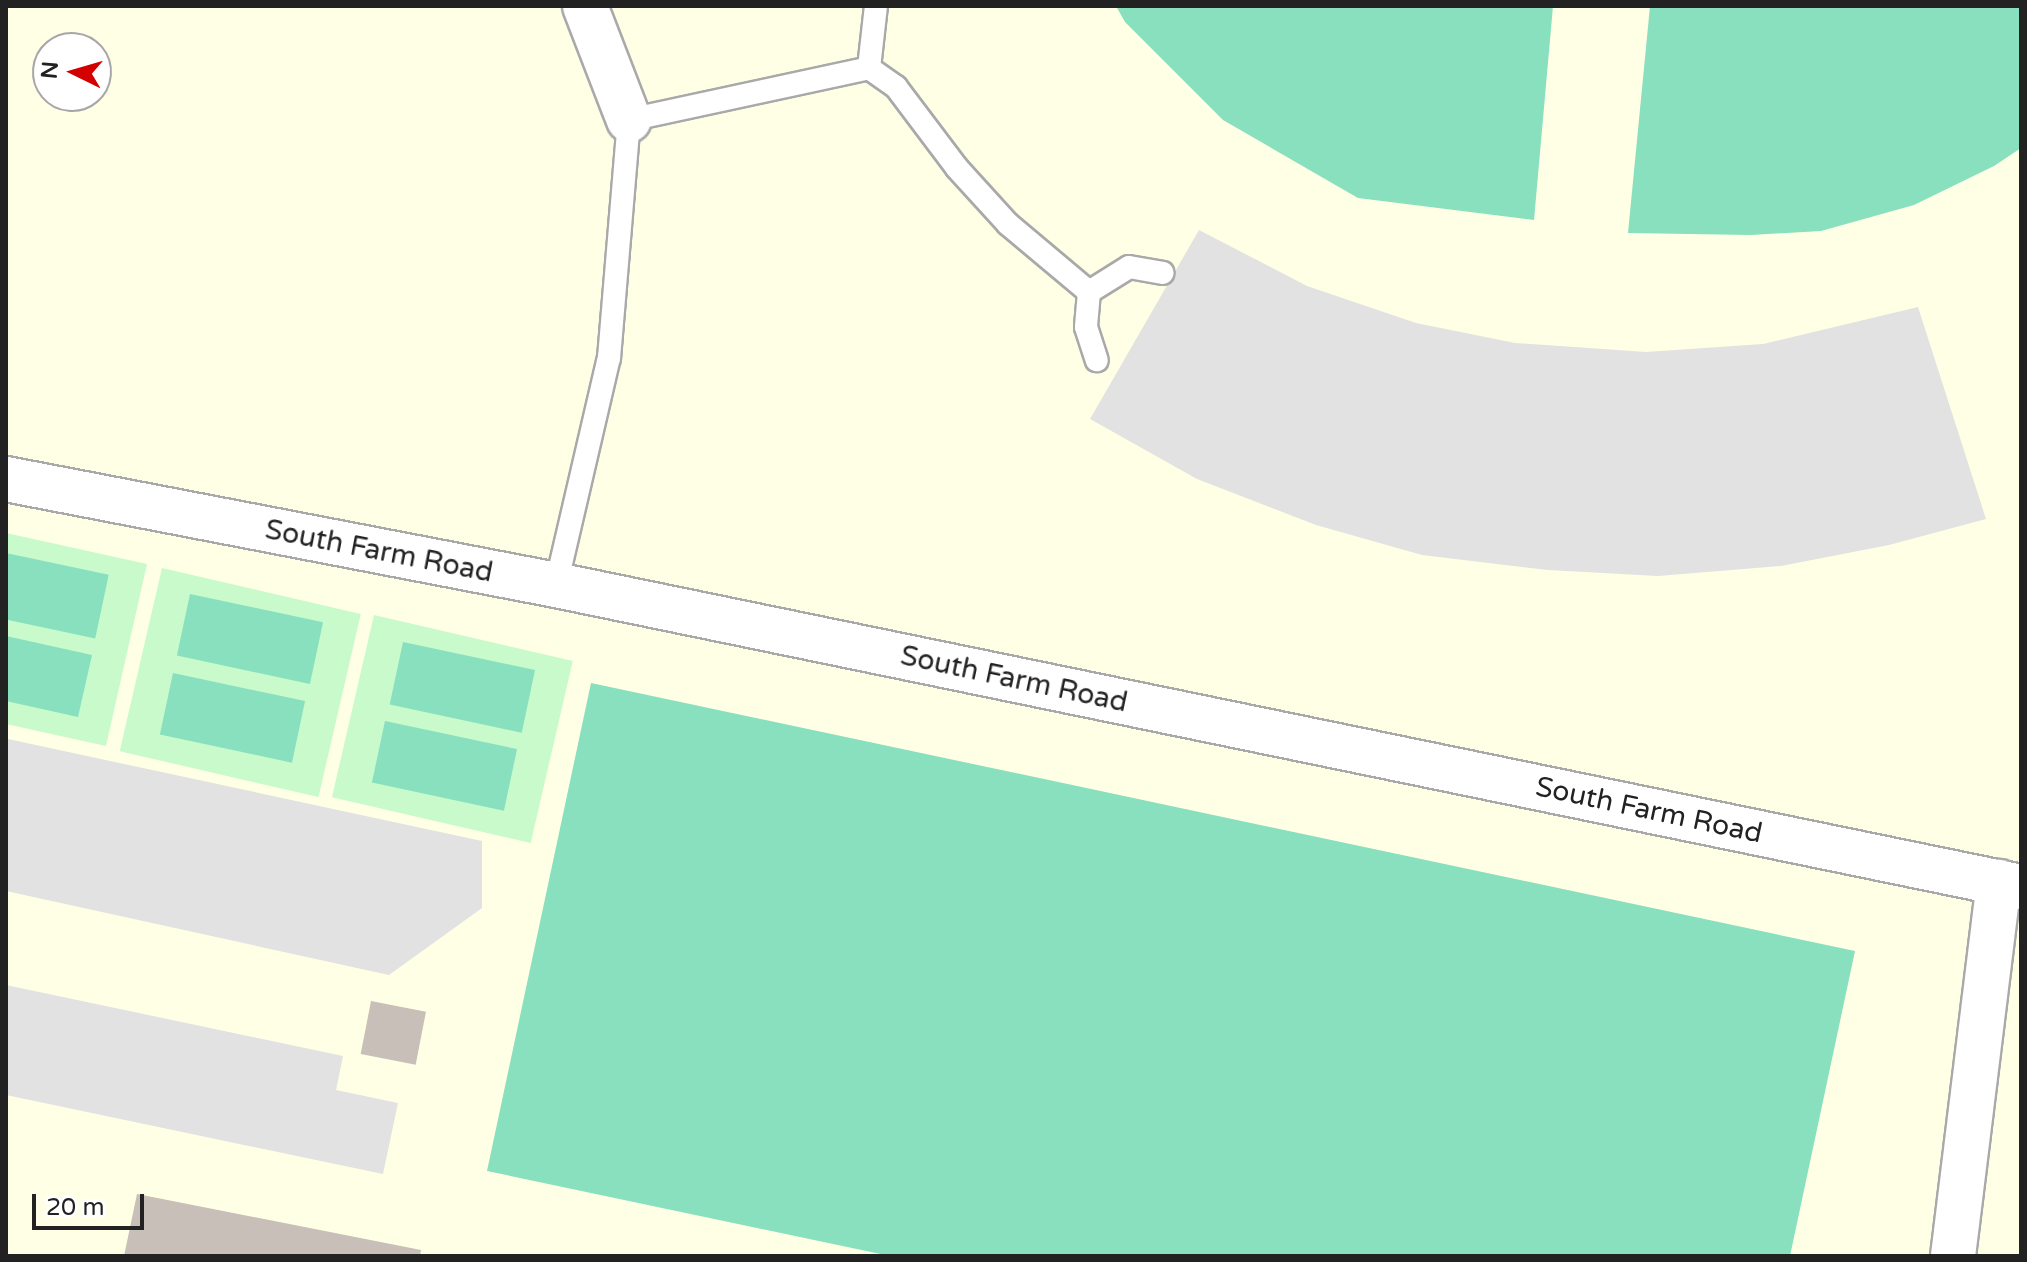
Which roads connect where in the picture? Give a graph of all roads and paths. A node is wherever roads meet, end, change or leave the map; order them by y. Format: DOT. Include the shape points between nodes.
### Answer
graph roads {
  1 [pos="585,6"];
  2 [pos="876,6"];
  3 [pos="869,68"];
  4 [pos="629,120"];
  5 [pos="1162,273"];
  6 [pos="1089,292"];
  7 [pos="1097,360"];
  8 [pos="6,479"];
  9 [pos="556,585"];
  10 [pos="2010,884"];
  11 [pos="1953,1256"];
  1 -- 4 [label="street"];
  2 -- 3 [label="lane"];
  3 -- 4 [label="lane"];
  3 -- 6 [label="lane" via="896,87 957,168 1008,224"];
  4 -- 9 [label="lane" via="609,358"];
  5 -- 6 [label="lane" via="1129,267"];
  6 -- 7 [label="lane" via="1086,327"];
  8 -- 9 [label="street, South Farm Road"];
  9 -- 10 [label="street, South Farm Road"];
  10 -- 11 [label="street"];
}
